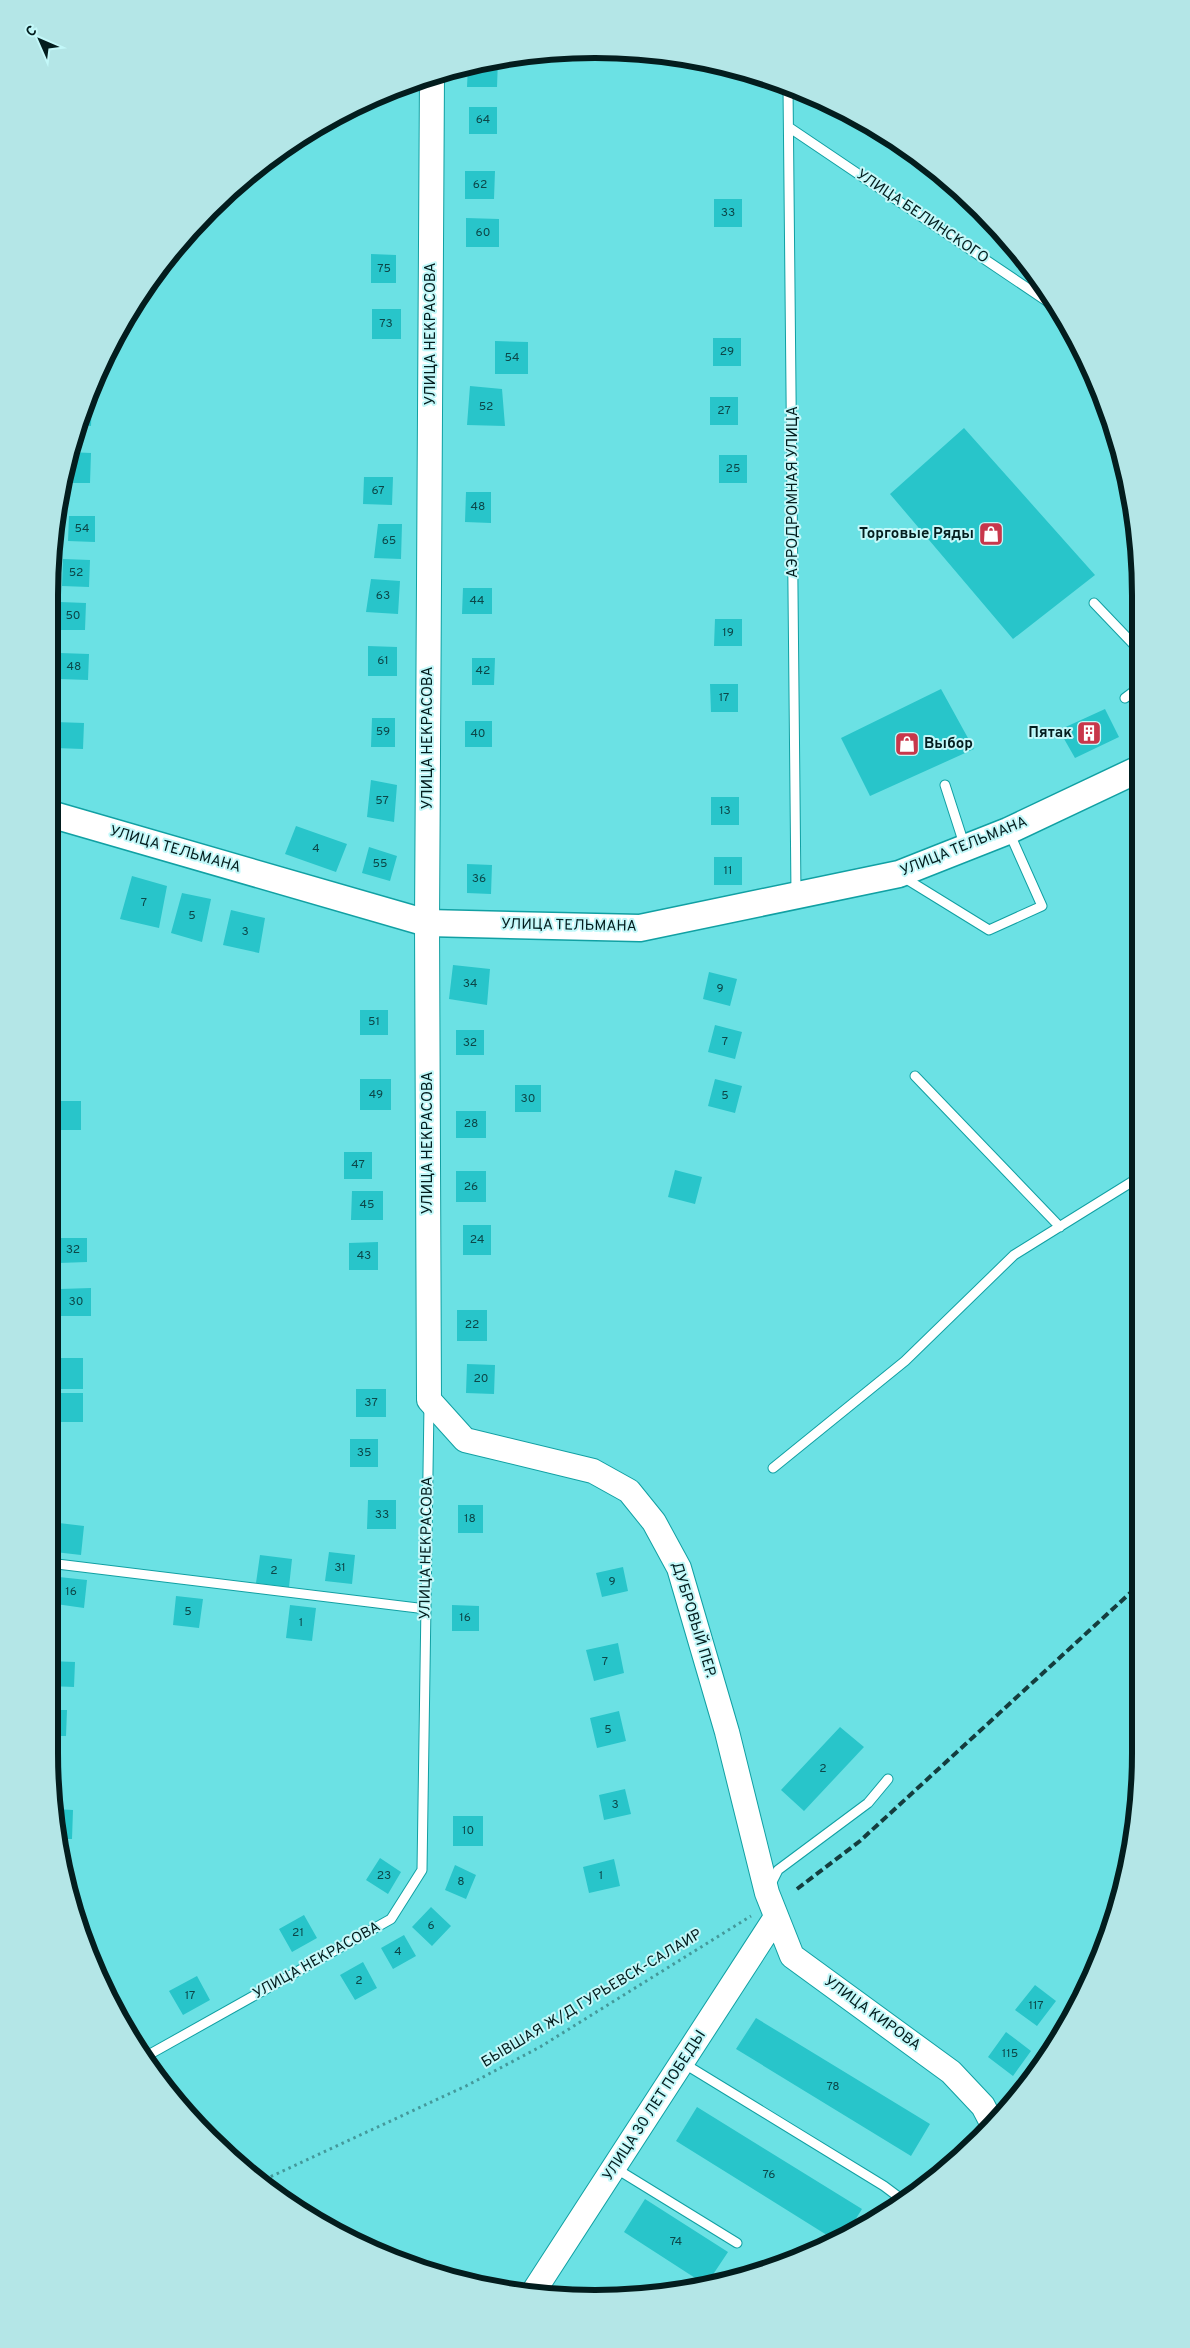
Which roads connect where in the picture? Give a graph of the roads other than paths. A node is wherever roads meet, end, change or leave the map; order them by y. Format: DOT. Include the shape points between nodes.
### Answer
graph roads {
  1 [pos="432,83"];
  2 [pos="788,93"];
  3 [pos="790,128"];
  4 [pos="1044,299"];
  5 [pos="1094,603"];
  6 [pos="1132,643"];
  7 [pos="1132,692"];
  8 [pos="1124,698"];
  9 [pos="1132,772"];
  10 [pos="945,785"];
  11 [pos="58,816"];
  12 [pos="1008,831"];
  13 [pos="965,847"];
  14 [pos="899,874"];
  15 [pos="796,897"];
  16 [pos="427,923"];
  17 [pos="915,1076"];
  18 [pos="1132,1182"];
  19 [pos="1060,1226"];
  20 [pos="429,1400"];
  21 [pos="773,1468"];
  22 [pos="58,1565"];
  23 [pos="426,1609"];
  24 [pos="888,1779"];
  25 [pos="771,1905"];
  26 [pos="150,2054"];
  27 [pos="683,2063"];
  28 [pos="989,2118"];
  29 [pos="614,2168"];
  30 [pos="898,2197"];
  31 [pos="738,2243"];
  32 [pos="537,2287"];
  1 -- 16 [label="street, УЛИЦА НЕКРАСОВА"];
  2 -- 3 [label="lane, АЭРОДРОМНАЯ УЛИЦА"];
  3 -- 4 [label="lane, УЛИЦА БЕЛИНСКОГО"];
  3 -- 15 [label="lane, АЭРОДРОМНАЯ УЛИЦА"];
  5 -- 6 [label="lane"];
  7 -- 8 [label="lane"];
  9 -- 12 [label="main road, УЛИЦА ТЕЛЬМАНА"];
  10 -- 13 [label="lane"];
  11 -- 16 [label="main road, УЛИЦА ТЕЛЬМАНА"];
  12 -- 13 [label="main road, УЛИЦА ТЕЛЬМАНА"];
  12 -- 14 [label="lane" via="1042,906 989,930"];
  13 -- 14 [label="main road, УЛИЦА ТЕЛЬМАНА"];
  14 -- 15 [label="main road, УЛИЦА ТЕЛЬМАНА"];
  15 -- 16 [label="main road, УЛИЦА ТЕЛЬМАНА" via="640,928"];
  16 -- 20 [label="street, УЛИЦА НЕКРАСОВА"];
  17 -- 19 [label="lane"];
  18 -- 19 [label="lane"];
  19 -- 21 [label="lane" via="1014,1254 905,1361"];
  20 -- 23 [label="lane, УЛИЦА НЕКРАСОВА"];
  20 -- 25 [label="street, ДУБРОВЫЙ ПЕР." via="465,1440 593,1471 629,1491 654,1522 679,1568 727,1732"];
  22 -- 23 [label="lane"];
  23 -- 26 [label="lane, УЛИЦА НЕКРАСОВА" via="422,1870 391,1919"];
  24 -- 25 [label="lane" via="868,1803 778,1870"];
  25 -- 27 [label="street, УЛИЦА 30 ЛЕТ ПОБЕДЫ"];
  25 -- 28 [label="street, УЛИЦА КИРОВА" via="792,1956 951,2072"];
  27 -- 29 [label="street, УЛИЦА 30 ЛЕТ ПОБЕДЫ"];
  27 -- 30 [label="lane"];
  29 -- 31 [label="lane"];
  29 -- 32 [label="street, УЛИЦА 30 ЛЕТ ПОБЕДЫ"];
}
